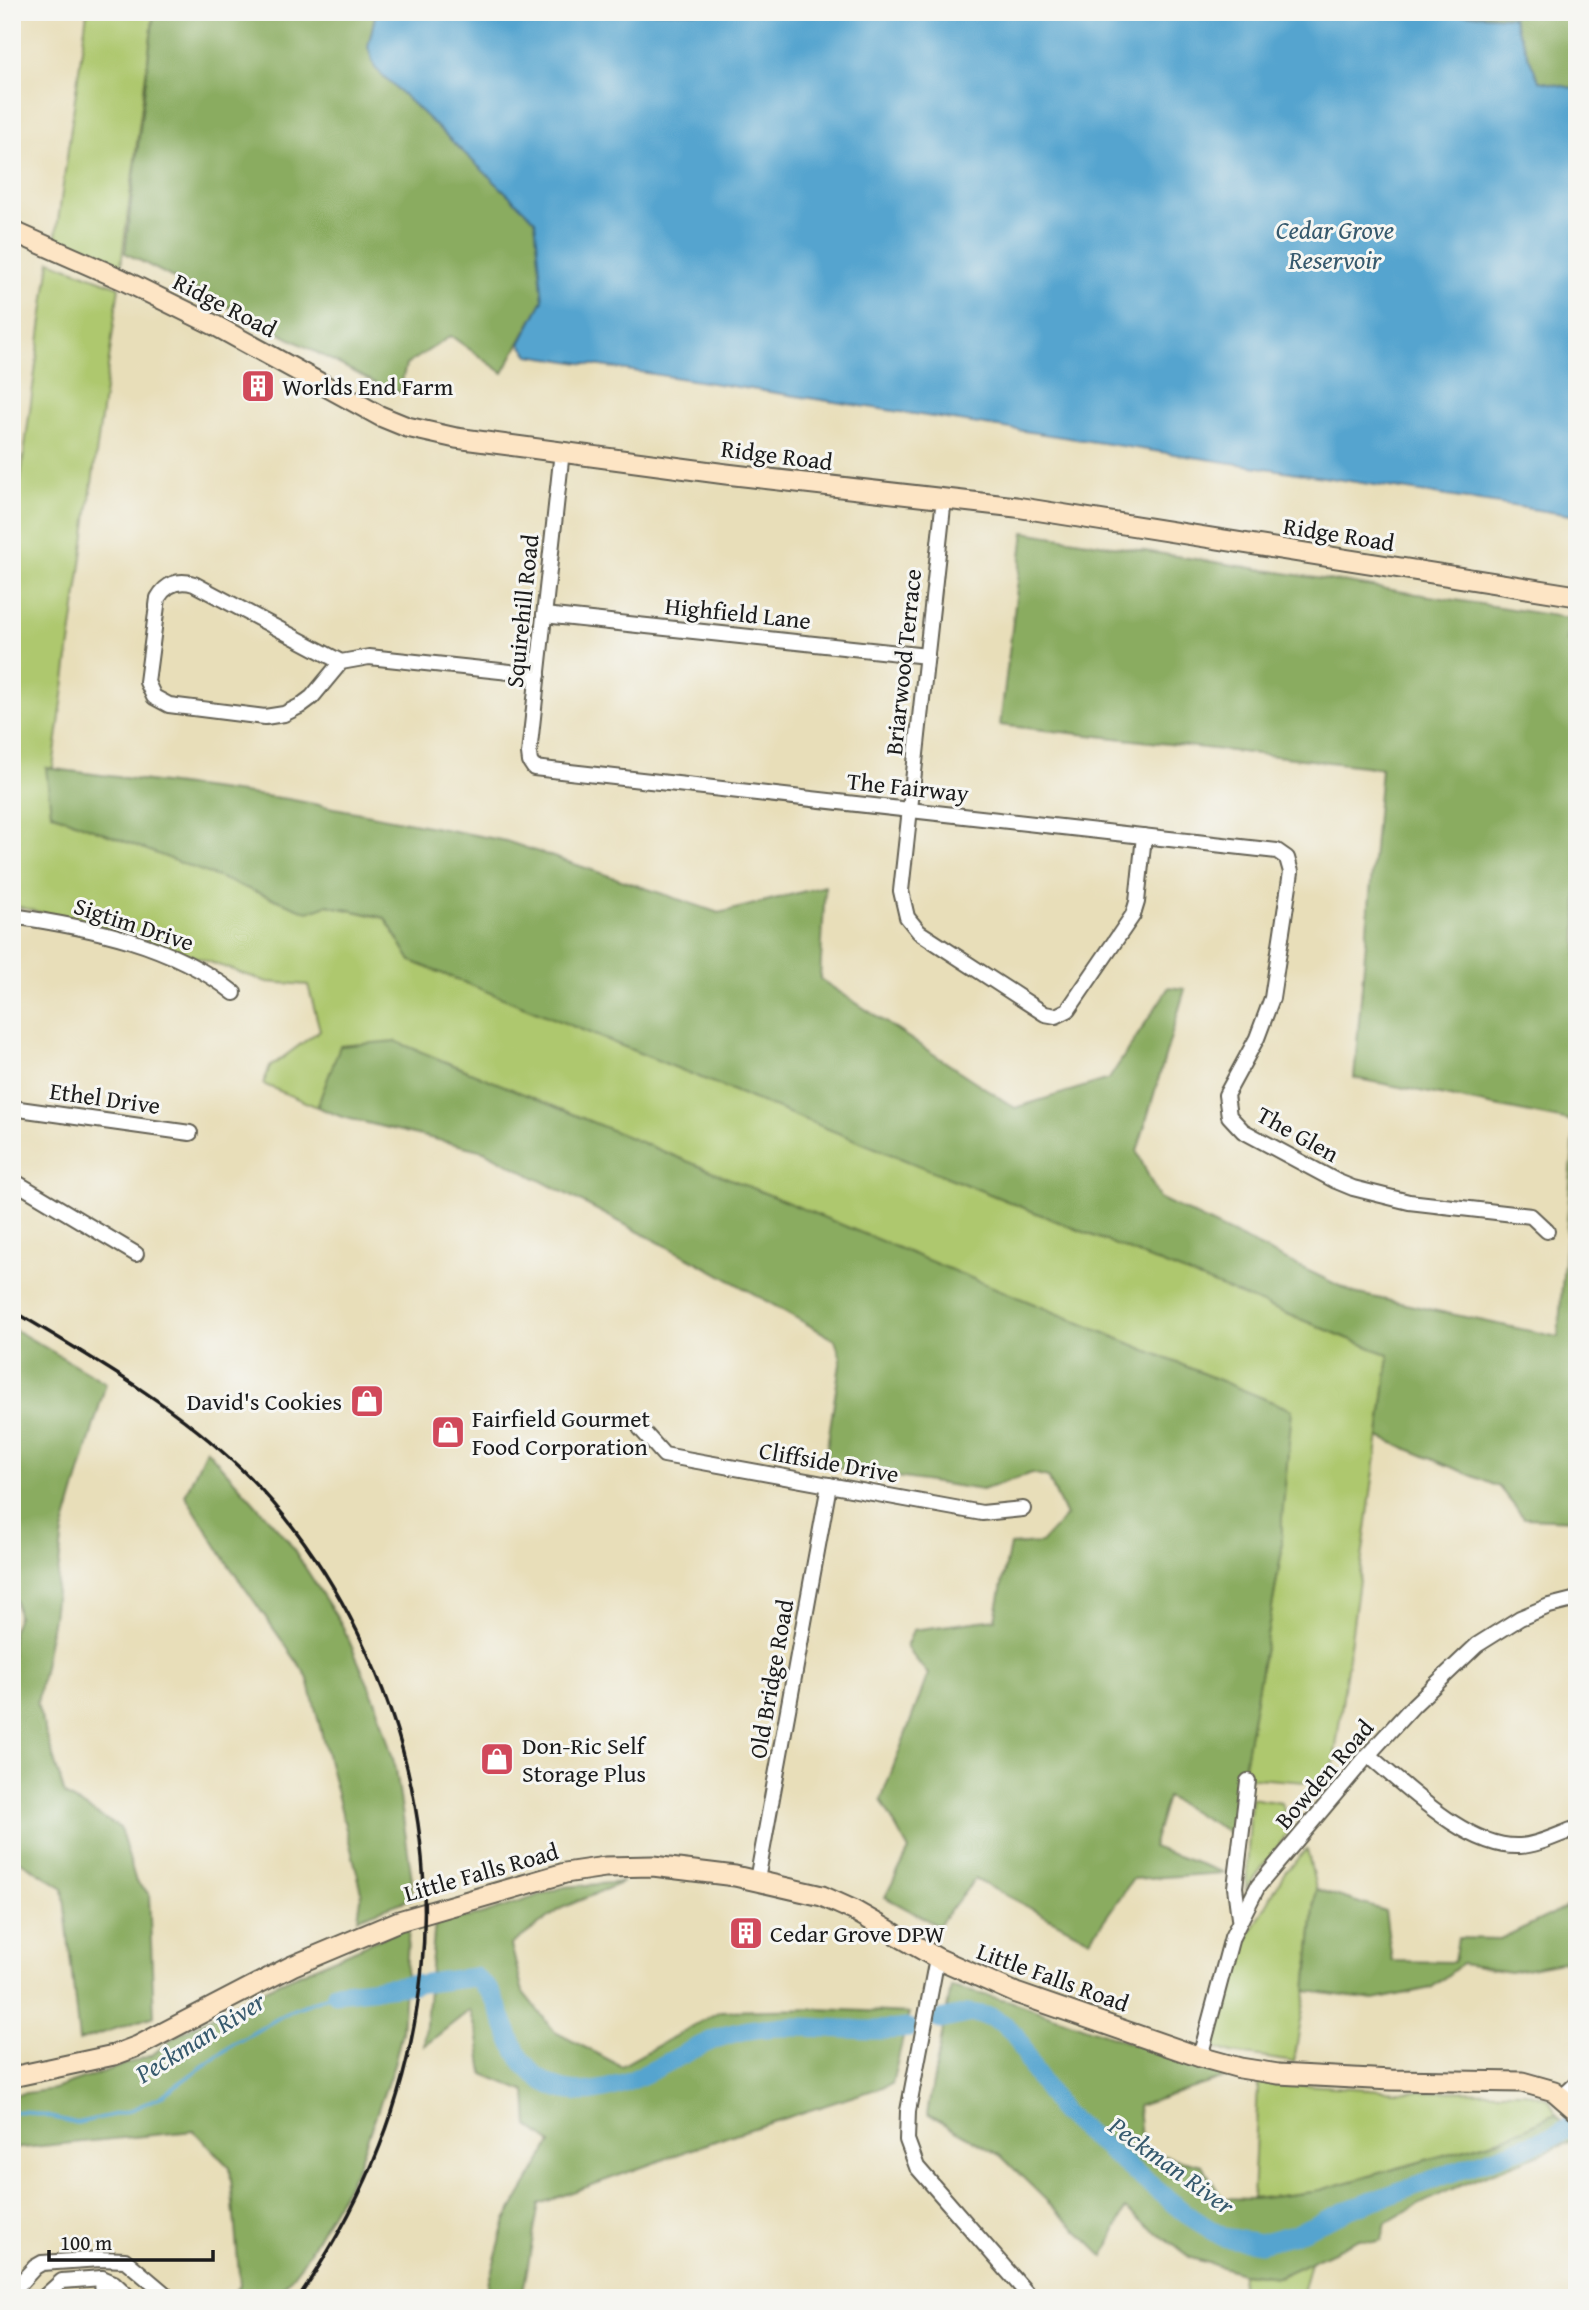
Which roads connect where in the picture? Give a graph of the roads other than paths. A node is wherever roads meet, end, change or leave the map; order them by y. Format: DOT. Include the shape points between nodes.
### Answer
graph roads {
  1 [pos="12,231"];
  2 [pos="562,451"];
  3 [pos="944,498"];
  4 [pos="1577,596"];
  5 [pos="544,615"];
  6 [pos="928,656"];
  7 [pos="341,662"];
  8 [pos="538,675"];
  9 [pos="541,770"];
  10 [pos="910,810"];
  11 [pos="1144,836"];
  12 [pos="1271,850"];
  13 [pos="12,916"];
  14 [pos="234,993"];
  15 [pos="12,1108"];
  16 [pos="190,1133"];
  17 [pos="12,1180"];
  18 [pos="1547,1231"];
  19 [pos="136,1254"];
  20 [pos="640,1428"];
  21 [pos="829,1485"];
  22 [pos="1023,1509"];
  23 [pos="1577,1599"];
  24 [pos="1368,1755"];
  25 [pos="1248,1781"];
  26 [pos="1577,1828"];
  27 [pos="757,1880"];
  28 [pos="1239,1920"];
  29 [pos="937,1958"];
  30 [pos="1200,2057"];
  31 [pos="12,2077"];
  32 [pos="1577,2082"];
  33 [pos="1570,2104"];
  34 [pos="102,2278"];
  35 [pos="62,2281"];
  36 [pos="12,2292"];
  37 [pos="43,2298"];
  38 [pos="63,2298"];
  39 [pos="103,2298"];
  40 [pos="130,2298"];
  41 [pos="167,2298"];
  42 [pos="1031,2298"];
  1 -- 2 [label="street, Ridge Road" via="216,326 407,427"];
  2 -- 3 [label="street, Ridge Road"];
  2 -- 5 [label="street, Squirehill Road"];
  3 -- 4 [label="street, Ridge Road"];
  3 -- 6 [label="street, Briarwood Terrace"];
  5 -- 6 [label="street, Highfield Lane"];
  5 -- 8 [label="street, Squirehill Road"];
  6 -- 10 [label="street, Briarwood Terrace"];
  7 -- 7 [label="street" via="182,581 165,588 158,598 146,676 150,692 164,703 265,717 300,706"];
  7 -- 8 [label="street" via="369,657"];
  8 -- 9 [label="street, Squirehill Road" via="529,758 534,768"];
  9 -- 10 [label="street, The Fairway"];
  10 -- 11 [label="street, The Fairway"];
  10 -- 11 [label="street, Briarwood Terrace" via="901,891 907,917 926,937 1056,1016 1068,1010 1129,923 1137,902"];
  11 -- 12 [label="street, The Fairway"];
  12 -- 18 [label="street, The Glen" via="1282,854 1291,868 1278,969 1263,1026 1226,1095 1233,1122 1353,1188 1409,1202 1531,1216"];
  13 -- 14 [label="street, Sigtim Drive" via="74,926 139,944 212,976"];
  15 -- 16 [label="street, Ethel Drive"];
  17 -- 19 [label="street"];
  20 -- 21 [label="street, Cliffside Drive" via="664,1455"];
  21 -- 22 [label="street, Cliffside Drive" via="982,1513"];
  21 -- 27 [label="street, Old Bridge Road"];
  23 -- 24 [label="street, Bowden Road" via="1520,1618 1477,1645"];
  24 -- 26 [label="street" via="1439,1814 1483,1838 1510,1846 1527,1845"];
  24 -- 28 [label="street, Bowden Road" via="1258,1886"];
  25 -- 28 [label="street" via="1235,1887"];
  27 -- 29 [label="street, Little Falls Road" via="822,1896"];
  27 -- 31 [label="street, Little Falls Road" via="639,1865 545,1877 363,1935 292,1966 138,2046"];
  28 -- 30 [label="street, Bowden Road"];
  29 -- 30 [label="street, Little Falls Road" via="1016,1993"];
  29 -- 42 [label="street" via="908,2112 907,2140 922,2175"];
  30 -- 33 [label="street, Little Falls Road" via="1278,2074 1522,2082 1546,2087"];
  32 -- 33 [label="street"];
  34 -- 35 [label="street"];
  34 -- 39 [label="street"];
  34 -- 40 [label="street"];
  35 -- 37 [label="street"];
  35 -- 38 [label="street"];
  36 -- 41 [label="street" via="42,2263 118,2258 131,2263"];
}
